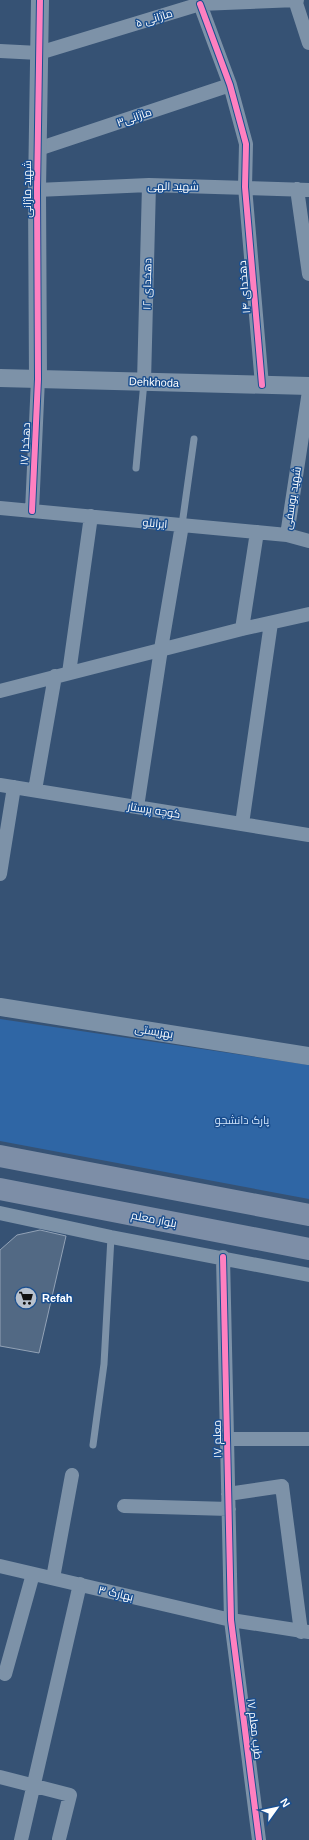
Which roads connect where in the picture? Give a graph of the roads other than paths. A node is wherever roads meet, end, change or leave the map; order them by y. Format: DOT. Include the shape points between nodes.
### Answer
graph roads {
  1 [pos="40,0"];
  2 [pos="296,0"];
  3 [pos="200,4"];
  4 [pos="309,43"];
  5 [pos="0,51"];
  6 [pos="39,53"];
  7 [pos="230,85"];
  8 [pos="38,149"];
  9 [pos="150,186"];
  10 [pos="245,187"];
  11 [pos="37,190"];
  12 [pos="303,190"];
  13 [pos="309,274"];
  14 [pos="0,378"];
  15 [pos="38,379"];
  16 [pos="144,382"];
  17 [pos="262,385"];
  18 [pos="309,386"];
  19 [pos="309,391"];
  20 [pos="194,439"];
  21 [pos="136,468"];
  22 [pos="0,508"];
  23 [pos="32,511"];
  24 [pos="91,516"];
  25 [pos="182,525"];
  26 [pos="257,532"];
  27 [pos="287,535"];
  28 [pos="309,541"];
  29 [pos="309,614"];
  30 [pos="272,623"];
  31 [pos="242,629"];
  32 [pos="161,649"];
  33 [pos="69,673"];
  34 [pos="55,676"];
  35 [pos="0,691"];
  36 [pos="7,786"];
  37 [pos="35,790"];
  38 [pos="137,807"];
  39 [pos="242,824"];
  40 [pos="309,835"];
  41 [pos="0,874"];
  42 [pos="0,1007"];
  43 [pos="309,1056"];
  44 [pos="0,1156"];
  45 [pos="0,1189"];
  46 [pos="0,1214"];
  47 [pos="309,1215"];
  48 [pos="111,1237"];
  49 [pos="309,1249"];
  50 [pos="223,1258"];
  51 [pos="309,1275"];
  52 [pos="227,1439"];
  53 [pos="309,1439"];
  54 [pos="93,1445"];
  55 [pos="72,1475"];
  56 [pos="228,1494"];
  57 [pos="124,1506"];
  58 [pos="229,1509"];
  59 [pos="0,1566"];
  60 [pos="33,1574"];
  61 [pos="53,1578"];
  62 [pos="80,1584"];
  63 [pos="231,1620"];
  64 [pos="305,1632"];
  65 [pos="5,1674"];
  66 [pos="0,1777"];
  67 [pos="35,1785"];
  68 [pos="60,1839"];
  69 [pos="21,1840"];
  70 [pos="259,1840"];
  1 -- 6 [label="street, شهید ماژانی"];
  2 -- 3 [label="street, ۵ ماژانی"];
  2 -- 4 [label="street"];
  3 -- 6 [label="street, ۵ ماژانی"];
  3 -- 7 [label="street, دهخدای ۱۴"];
  5 -- 6 [label="street, ۵ ماژانی"];
  6 -- 8 [label="street, شهید ماژانی"];
  7 -- 8 [label="street, ماژانی۳"];
  7 -- 10 [label="street, دهخدای ۱۴" via="246,144"];
  8 -- 11 [label="street, شهید ماژانی"];
  9 -- 10 [label="street, شهید الهی"];
  9 -- 11 [label="street, شهید الهی"];
  9 -- 16 [label="street, دهخدای ۱۲"];
  10 -- 12 [label="street, شهید الهی"];
  10 -- 17 [label="street, دهخدای ۱۴"];
  11 -- 15 [label="street, شهید ماژانی"];
  12 -- 13 [label="street"];
  14 -- 15 [label="street, Dehkhoda"];
  15 -- 16 [label="street, Dehkhoda"];
  15 -- 23 [label="street, دهخدا ۱۷"];
  16 -- 17 [label="street, Dehkhoda"];
  16 -- 21 [label="lane"];
  17 -- 18 [label="street, Dehkhoda"];
  19 -- 27 [label="street, شهید یوسفی"];
  20 -- 25 [label="lane"];
  22 -- 23 [label="street, ایرانلو"];
  23 -- 24 [label="street, ایرانلو"];
  24 -- 25 [label="street, ایرانلو"];
  24 -- 33 [label="street"];
  25 -- 26 [label="street, ایرانلو"];
  25 -- 32 [label="street"];
  26 -- 27 [label="street, ایرانلو"];
  26 -- 31 [label="street"];
  27 -- 28 [label="street, ایرانلو"];
  29 -- 30 [label="street"];
  30 -- 31 [label="street"];
  30 -- 39 [label="street"];
  31 -- 32 [label="street"];
  32 -- 33 [label="street"];
  32 -- 38 [label="street"];
  33 -- 34 [label="street"];
  34 -- 35 [label="street"];
  34 -- 37 [label="street"];
  36 -- 37 [label="street, کوچه پرستار"];
  36 -- 41 [label="street"];
  37 -- 38 [label="street, کوچه پرستار"];
  38 -- 39 [label="street, کوچه پرستار"];
  39 -- 40 [label="street, کوچه پرستار"];
  42 -- 43 [label="street, بهزیستی"];
  44 -- 47 [label="main road"];
  45 -- 49 [label="main road, بلوار معلم"];
  46 -- 48 [label="street"];
  48 -- 50 [label="street"];
  48 -- 54 [label="lane" via="104,1364"];
  50 -- 51 [label="street"];
  50 -- 52 [label="street, معلم ۱۷"];
  52 -- 53 [label="street"];
  52 -- 56 [label="street, معلم ۱۷"];
  55 -- 61 [label="street"];
  56 -- 58 [label="street, معلم ۱۷"];
  56 -- 64 [label="street" via="282,1486"];
  57 -- 58 [label="street"];
  58 -- 63 [label="street, معلم ۱۷"];
  59 -- 60 [label="street, بهارک ۳"];
  60 -- 61 [label="street, بهارک ۳"];
  60 -- 65 [label="street"];
  61 -- 62 [label="street, بهارک ۳"];
  62 -- 63 [label="street, بهارک ۳"];
  62 -- 67 [label="street"];
  63 -- 64 [label="street, بهارک ۳"];
  63 -- 70 [label="street, طرب معلم ۱۷"];
  66 -- 67 [label="street"];
  67 -- 68 [label="street" via="70,1795"];
  67 -- 69 [label="street"];
}
